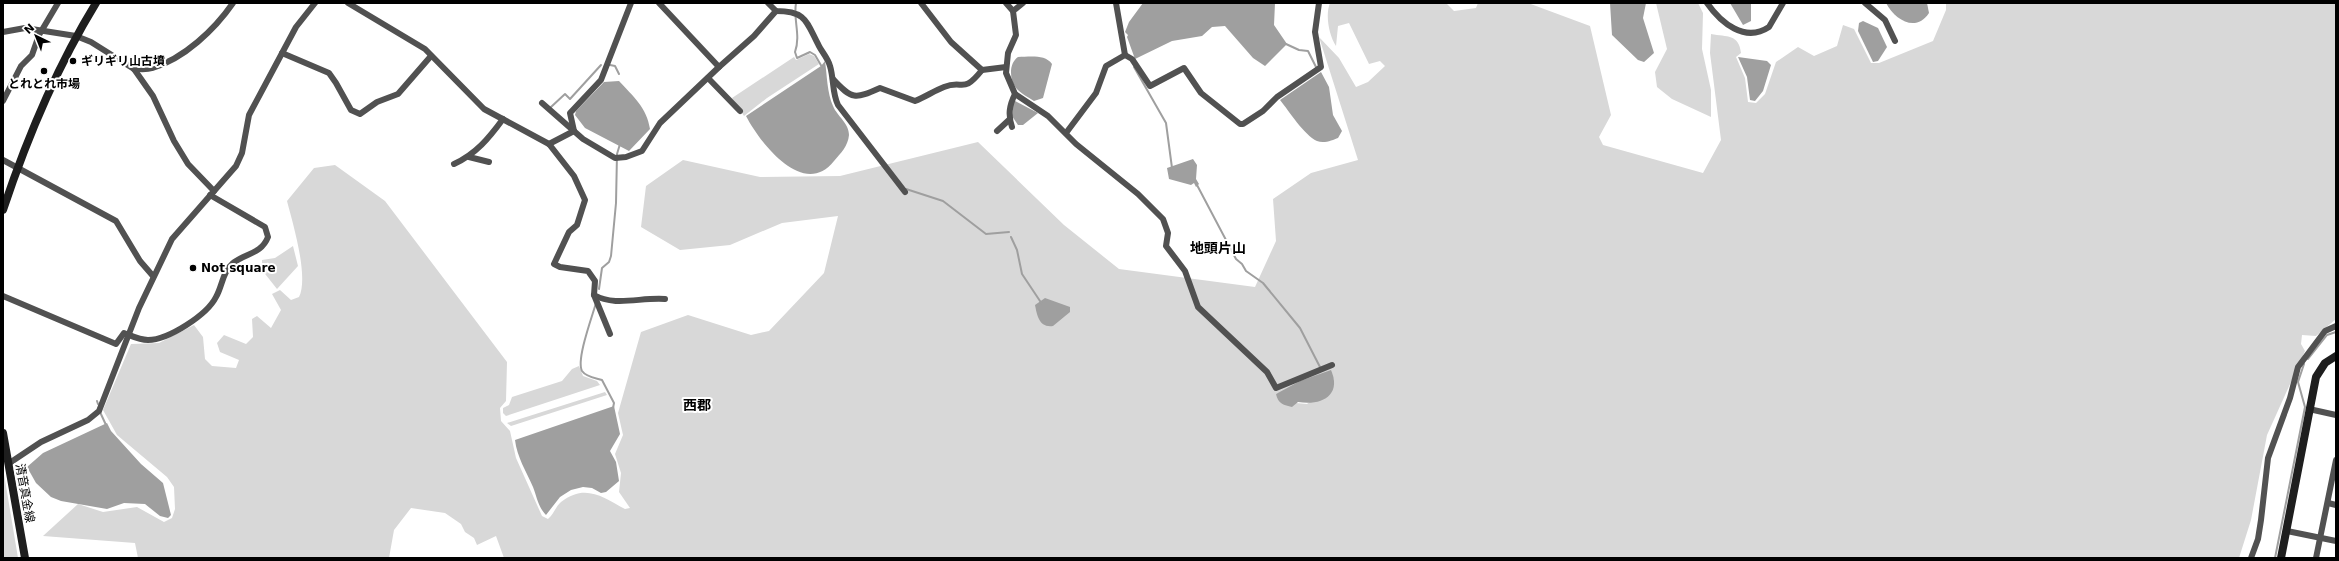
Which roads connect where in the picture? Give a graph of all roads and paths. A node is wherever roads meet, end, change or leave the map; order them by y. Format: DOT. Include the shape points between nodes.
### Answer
graph roads {
  1 [pos="58,3"];
  2 [pos="96,3"];
  3 [pos="233,3"];
  4 [pos="315,3"];
  5 [pos="348,3"];
  6 [pos="631,3"];
  7 [pos="659,3"];
  8 [pos="768,3"];
  9 [pos="921,3"];
  10 [pos="1006,3"];
  11 [pos="1023,3"];
  12 [pos="1116,3"];
  13 [pos="1319,3"];
  14 [pos="1707,3"];
  15 [pos="1783,3"];
  16 [pos="1865,3"];
  17 [pos="776,11"];
  18 [pos="1013,11"];
  19 [pos="3,32"];
  20 [pos="41,32"];
  21 [pos="76,36"];
  22 [pos="1895,41"];
  23 [pos="282,53"];
  24 [pos="1124,55"];
  25 [pos="431,56"];
  26 [pos="719,66"];
  27 [pos="1006,67"];
  28 [pos="134,69"];
  29 [pos="982,70"];
  30 [pos="708,78"];
  31 [pos="833,79"];
  32 [pos="1015,94"];
  33 [pos="3,101"];
  34 [pos="542,103"];
  35 [pos="740,112"];
  36 [pos="1010,118"];
  37 [pos="503,119"];
  38 [pos="1012,127"];
  39 [pos="574,131"];
  40 [pos="997,131"];
  41 [pos="1066,133"];
  42 [pos="549,144"];
  43 [pos="469,158"];
  44 [pos="3,160"];
  45 [pos="489,162"];
  46 [pos="454,164"];
  47 [pos="17,168"];
  48 [pos="905,192"];
  49 [pos="212,193"];
  50 [pos="3,210"];
  51 [pos="153,276"];
  52 [pos="594,295"];
  53 [pos="3,296"];
  54 [pos="665,299"];
  55 [pos="2336,326"];
  56 [pos="128,334"];
  57 [pos="610,334"];
  58 [pos="2336,356"];
  59 [pos="1332,365"];
  60 [pos="2309,409"];
  61 [pos="2336,415"];
  62 [pos="3,433"];
  63 [pos="2336,460"];
  64 [pos="8,464"];
  65 [pos="2328,503"];
  66 [pos="2336,505"];
  67 [pos="2287,531"];
  68 [pos="2320,538"];
  69 [pos="2336,541"];
  70 [pos="25,558"];
  71 [pos="2251,558"];
  72 [pos="2281,558"];
  73 [pos="2316,558"];
  1 -- 20 [label="street"];
  2 -- 21 [label="main road"];
  3 -- 28 [label="street" via="210,33 186,50 152,68"];
  4 -- 23 [label="street" via="296,28"];
  5 -- 25 [label="street" via="413,41"];
  6 -- 39 [label="street" via="601,80 570,112"];
  7 -- 26 [label="street"];
  8 -- 17 [label="street"];
  9 -- 29 [label="street" via="951,42"];
  10 -- 18 [label="street"];
  11 -- 18 [label="street"];
  12 -- 24 [label="street"];
  13 -- 24 [label="street" via="1315,32 1322,61 1317,69 1277,97 1263,111 1240,124 1201,93 1184,68 1150,86 1132,59"];
  14 -- 15 [label="street" via="1729,26 1754,33 1769,27"];
  16 -- 22 [label="street" via="1885,20"];
  17 -- 26 [label="street" via="754,36"];
  17 -- 31 [label="street" via="787,11 804,17 810,24 818,45 830,64"];
  18 -- 27 [label="street" via="1016,35 1008,53"];
  19 -- 20 [label="street" via="25,28"];
  20 -- 21 [label="street"];
  20 -- 33 [label="street" via="32,55 21,66"];
  21 -- 28 [label="street" via="91,42"];
  21 -- 47 [label="main road"];
  23 -- 25 [label="street" via="328,74 351,110 360,114 377,102 398,94"];
  23 -- 49 [label="street" via="248,115 240,158"];
  24 -- 41 [label="street" via="1106,66 1096,93"];
  25 -- 37 [label="street" via="484,109"];
  26 -- 30 [label="street"];
  27 -- 29 [label="street"];
  27 -- 32 [label="street"];
  28 -- 49 [label="street" via="153,96 188,164"];
  29 -- 31 [label="street" via="966,86 945,86 915,101 880,88 859,97 851,96"];
  30 -- 35 [label="street"];
  30 -- 39 [label="street" via="660,123 642,151 617,158"];
  31 -- 48 [label="street" via="838,105"];
  32 -- 36 [label="street" via="1010,103"];
  32 -- 41 [label="street" via="1048,116"];
  34 -- 39 [label="street"];
  36 -- 38 [label="street"];
  36 -- 40 [label="street"];
  37 -- 42 [label="street"];
  37 -- 43 [label="street"];
  39 -- 42 [label="street"];
  41 -- 59 [label="street" via="1138,194 1163,219 1168,238 1166,246 1185,271 1198,307 1267,372 1276,388"];
  42 -- 52 [label="street" via="574,176 585,200 577,225 569,232 554,264 588,271 595,281"];
  43 -- 45 [label="street"];
  43 -- 46 [label="street"];
  44 -- 47 [label="street"];
  47 -- 50 [label="main road"];
  47 -- 51 [label="street" via="116,221 140,261"];
  49 -- 51 [label="street" via="172,239"];
  49 -- 56 [label="street" via="265,227 268,237 265,244 232,264 215,299 189,323 160,338 143,339"];
  51 -- 56 [label="street"];
  52 -- 54 [label="street" via="610,301"];
  52 -- 57 [label="street"];
  53 -- 56 [label="street" via="116,344 124,333"];
  55 -- 71 [label="street" via="2325,331 2298,367 2290,398 2268,458 2258,539"];
  56 -- 64 [label="street" via="94,416 41,442"];
  58 -- 60 [label="main road" via="2325,363 2316,376"];
  60 -- 61 [label="street"];
  60 -- 67 [label="main road"];
  62 -- 64 [label="main road, 清音真金線"];
  63 -- 65 [label="street"];
  64 -- 70 [label="main road, 清音真金線"];
  65 -- 66 [label="street"];
  65 -- 68 [label="street"];
  67 -- 68 [label="street"];
  67 -- 72 [label="main road"];
  68 -- 69 [label="street"];
  68 -- 73 [label="street"];
}
